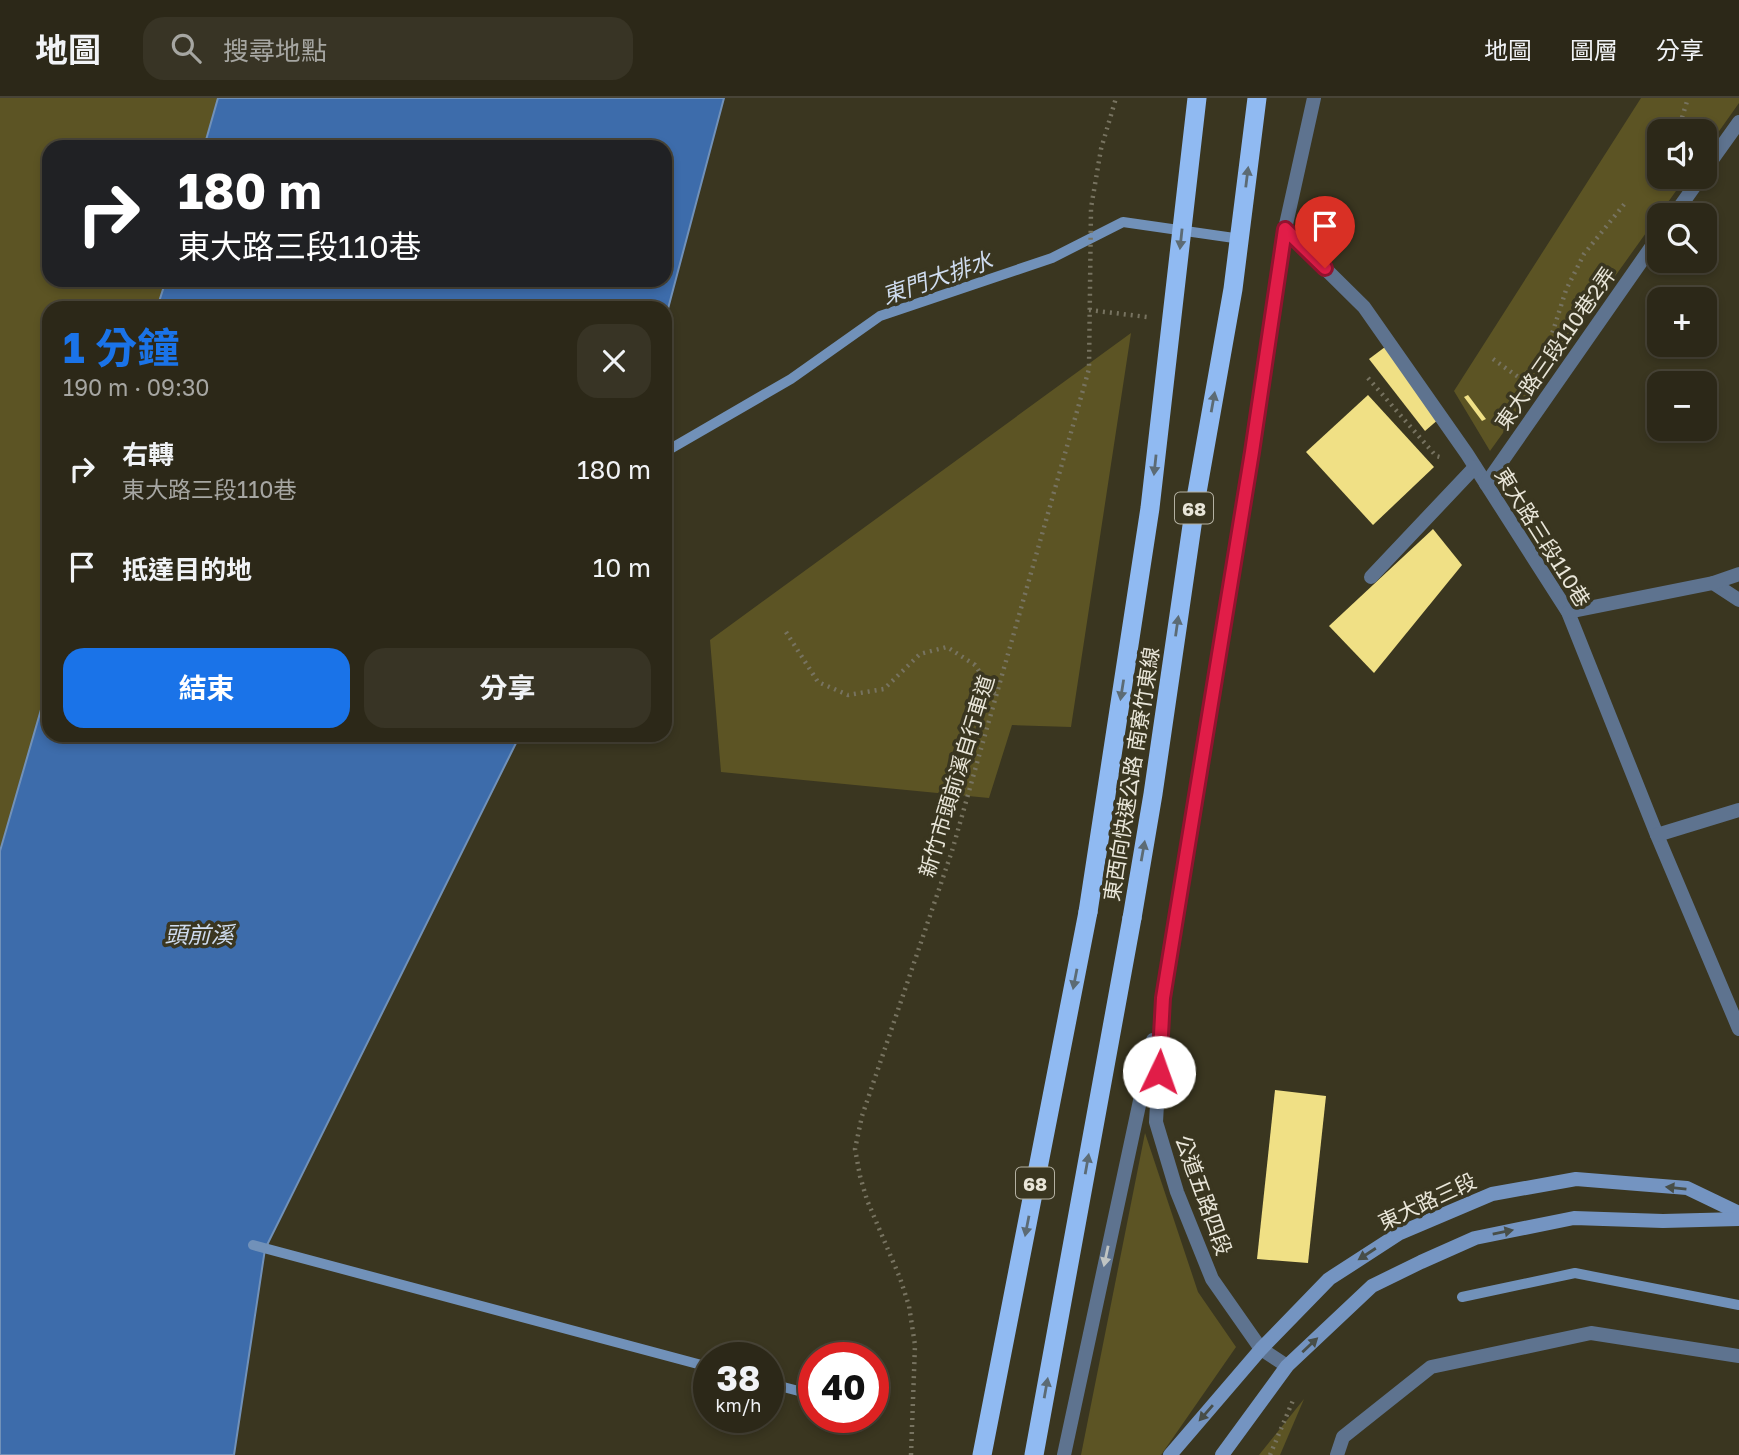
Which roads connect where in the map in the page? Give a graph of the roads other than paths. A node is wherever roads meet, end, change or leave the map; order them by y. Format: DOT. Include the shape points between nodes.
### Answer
graph roads {
  1 [pos="1196,98"];
  2 [pos="1257,98"];
  3 [pos="1314,98"];
  4 [pos="1739,122"];
  5 [pos="1717,153"];
  6 [pos="1285,229"];
  7 [pos="1647,253"];
  8 [pos="1475,467"];
  9 [pos="1486,484"];
  10 [pos="1739,574"];
  11 [pos="1371,577"];
  12 [pos="1713,583"];
  13 [pos="1739,600"];
  14 [pos="1568,612"];
  15 [pos="1739,810"];
  16 [pos="1657,835"];
  17 [pos="1163,998"];
  18 [pos="1739,1029"];
  19 [pos="1739,1213"];
  20 [pos="1739,1219"];
  21 [pos="1261,1349"];
  22 [pos="1739,1356"];
  23 [pos="1287,1366"];
  24 [pos="982,1455"];
  25 [pos="1034,1455"];
  26 [pos="1063,1455"];
  27 [pos="1170,1455"];
  28 [pos="1222,1455"];
  29 [pos="1337,1455"];
  1 -- 24 [label="highway, 東西向快速公路 南寮竹東線 / 68, one-way, bridge" via="1150,508 1088,912"];
  25 -- 2 [label="highway, 東西向快速公路 南寮竹東線 / 68, one-way, bridge" via="1153,794 1196,498 1233,289"];
  3 -- 6 [label="street, 公道五路四段"];
  4 -- 5 [label="street"];
  6 -- 8 [label="street, 東大路三段110巷" via="1364,307"];
  6 -- 17 [label="street, 公道五路四段"];
  7 -- 9 [label="street, 東大路三段110巷2弄"];
  8 -- 9 [label="street, 東大路三段110巷"];
  8 -- 11 [label="street"];
  9 -- 14 [label="street, 東大路三段110巷"];
  10 -- 12 [label="street"];
  12 -- 13 [label="street"];
  12 -- 14 [label="street"];
  14 -- 16 [label="street, 東大路三段110巷"];
  15 -- 16 [label="street"];
  16 -- 18 [label="street, 東大路三段110巷"];
  17 -- 21 [label="street, 公道五路四段" via="1156,1122 1177,1192 1212,1279"];
  17 -- 26 [label="street, one-way"];
  19 -- 21 [label="main road, 東大路三段, one-way" via="1687,1188 1576,1179 1492,1195 1400,1233 1329,1279"];
  23 -- 20 [label="main road, one-way" via="1372,1286 1475,1238 1574,1218"];
  21 -- 23 [label="street, 公道五路四段"];
  21 -- 27 [label="main road, 東大路三段, one-way"];
  22 -- 29 [label="street" via="1591,1333 1431,1367 1343,1437"];
  23 -- 28 [label="main road"];
}
